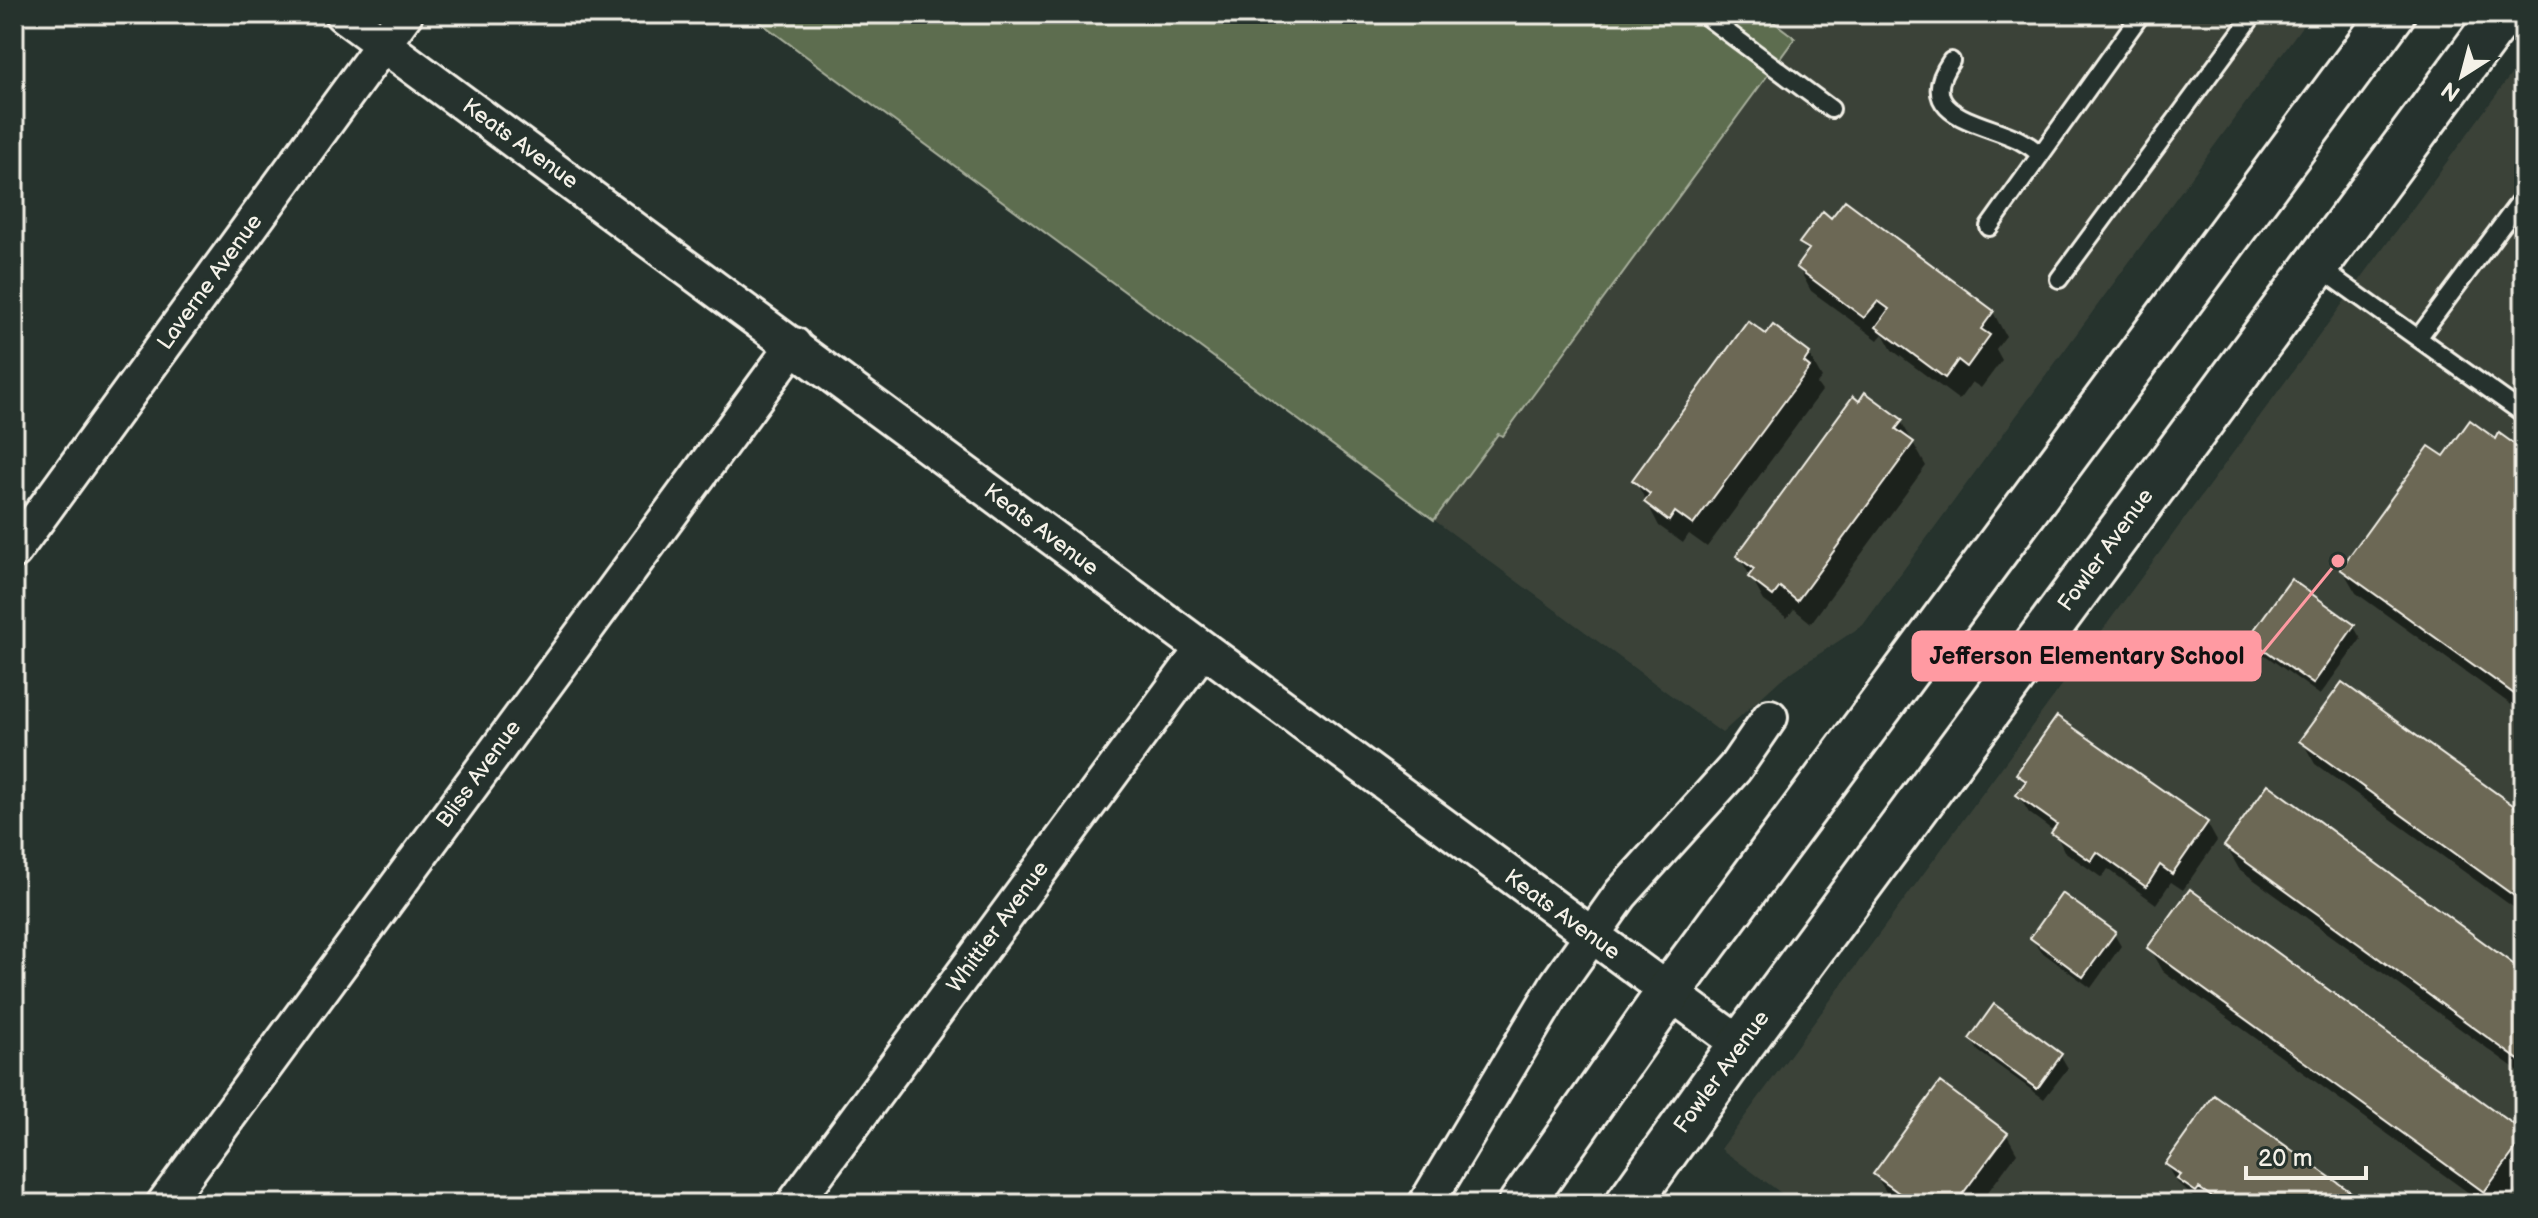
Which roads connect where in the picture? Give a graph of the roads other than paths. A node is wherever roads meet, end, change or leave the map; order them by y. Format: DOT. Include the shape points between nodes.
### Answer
graph roads {
  1 [pos="342,14"];
  2 [pos="405,14"];
  3 [pos="1703,14"];
  4 [pos="2141,14"];
  5 [pos="2254,14"];
  6 [pos="2392,14"];
  7 [pos="2502,14"];
  8 [pos="383,44"];
  9 [pos="1951,61"];
  10 [pos="1831,109"];
  11 [pos="2040,154"];
  12 [pos="2524,196"];
  13 [pos="1989,227"];
  14 [pos="2316,265"];
  15 [pos="2059,279"];
  16 [pos="2418,338"];
  17 [pos="794,345"];
  18 [pos="2523,412"];
  19 [pos="14,551"];
  20 [pos="1202,650"];
  21 [pos="1770,717"];
  22 [pos="1591,936"];
  23 [pos="1669,992"];
  24 [pos="1741,1045"];
  25 [pos="164,1204"];
  26 [pos="794,1204"];
  27 [pos="1426,1204"];
  28 [pos="1521,1204"];
  29 [pos="1628,1204"];
  1 -- 8 [label="street, Keats Avenue"];
  2 -- 8 [label="street, Laverne Avenue"];
  3 -- 10 [label="lane"];
  4 -- 11 [label="lane"];
  5 -- 15 [label="lane"];
  6 -- 23 [label="main road"];
  7 -- 14 [label="main road, Fowler Avenue"];
  8 -- 17 [label="street, Keats Avenue"];
  8 -- 19 [label="street, Laverne Avenue"];
  9 -- 11 [label="lane" via="1939,78 1948,108 1966,121 2019,139"];
  11 -- 13 [label="lane"];
  12 -- 16 [label="lane"];
  14 -- 16 [label="lane"];
  14 -- 24 [label="main road, Fowler Avenue"];
  16 -- 18 [label="lane"];
  17 -- 20 [label="street, Keats Avenue"];
  17 -- 25 [label="street, Bliss Avenue"];
  20 -- 22 [label="street, Keats Avenue"];
  20 -- 26 [label="street, Whittier Avenue"];
  21 -- 22 [label="street" via="1735,768 1621,894"];
  22 -- 23 [label="street, Keats Avenue"];
  22 -- 27 [label="street"];
  23 -- 24 [label="street, Keats Avenue"];
  23 -- 28 [label="main road"];
  24 -- 29 [label="main road, Fowler Avenue"];
}
